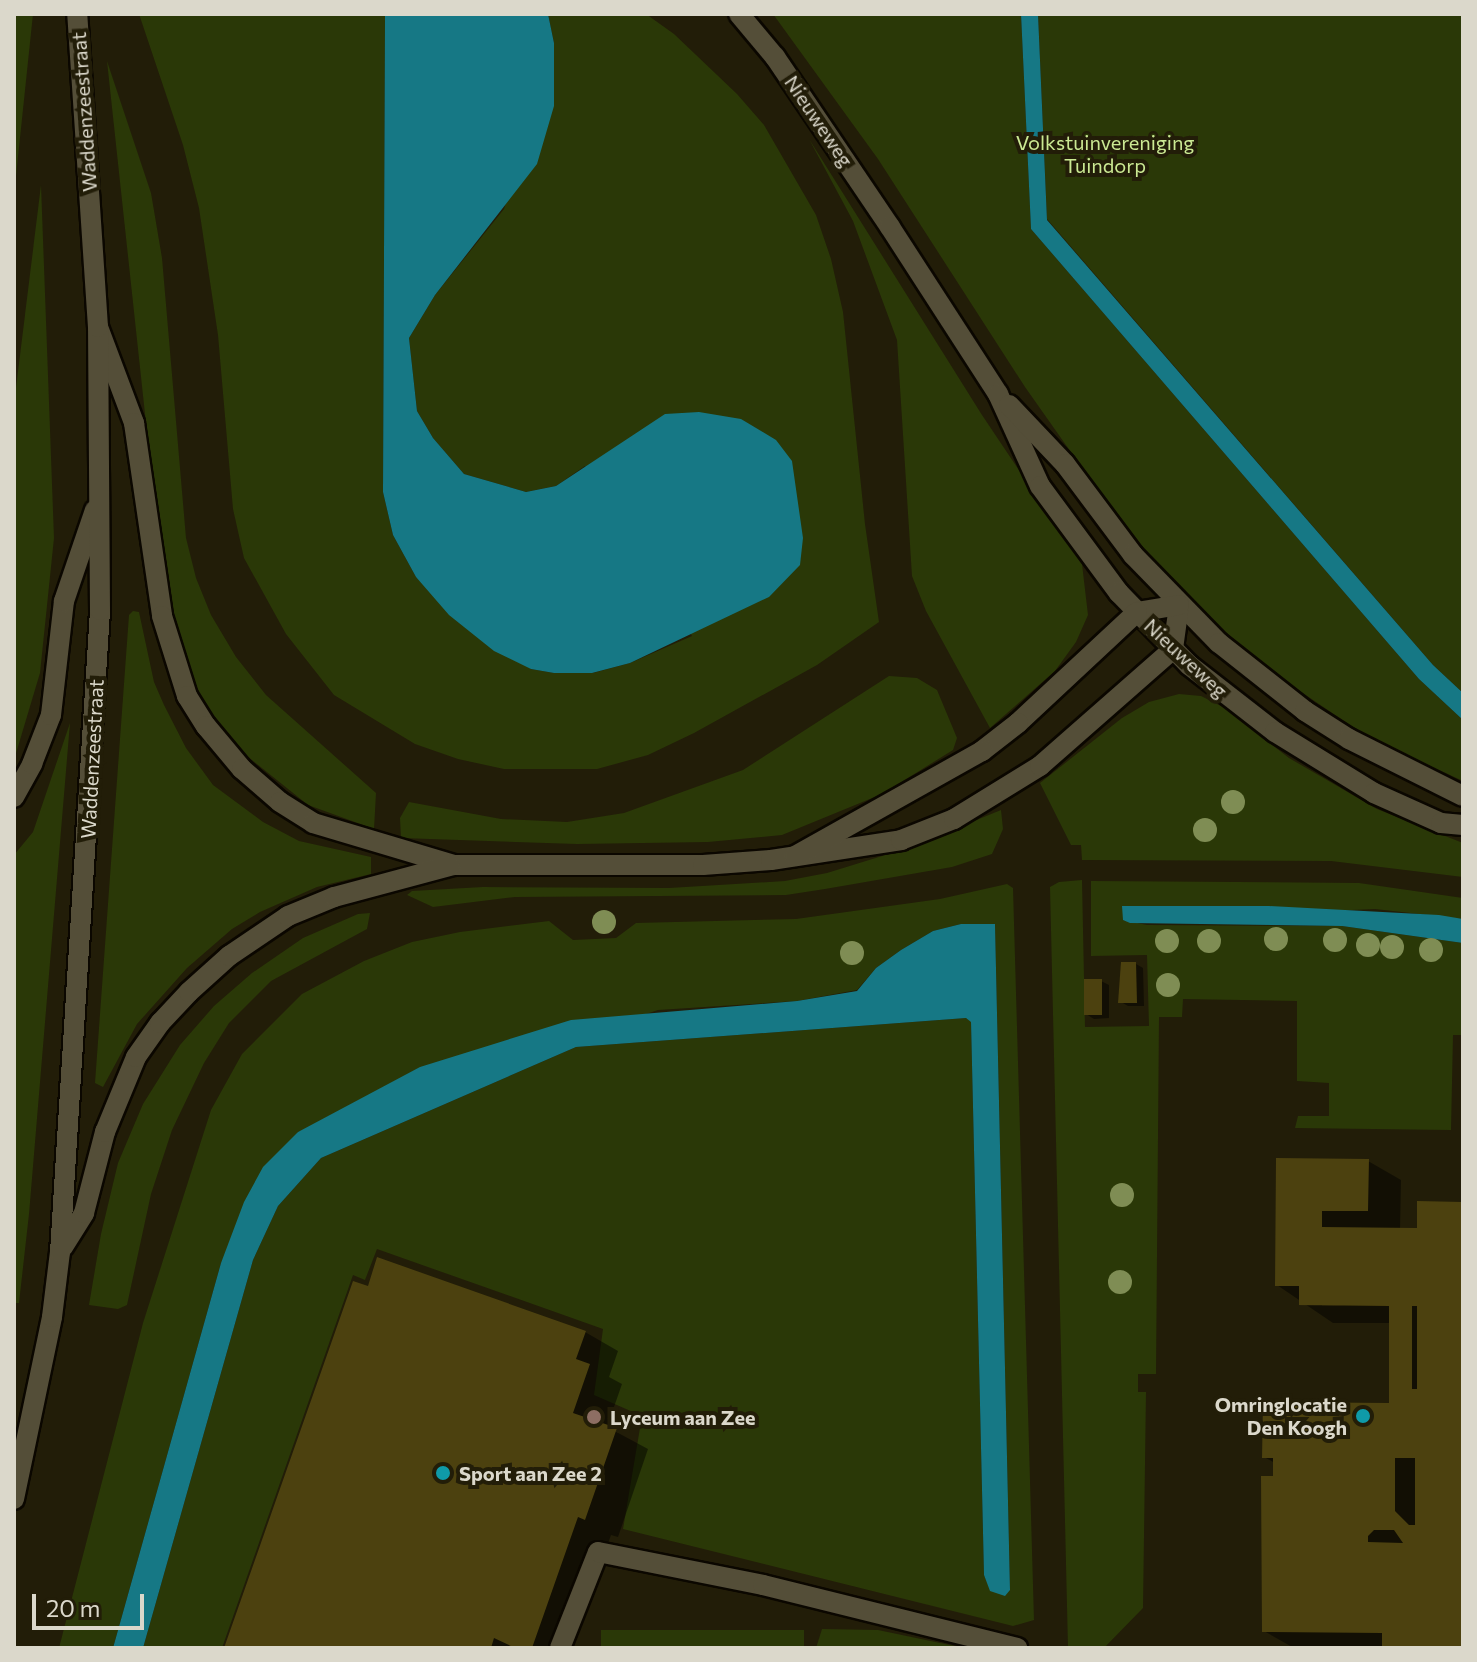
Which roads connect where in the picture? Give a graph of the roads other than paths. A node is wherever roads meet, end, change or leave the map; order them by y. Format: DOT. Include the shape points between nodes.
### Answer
graph roads {
  1 [pos="77,14"];
  2 [pos="739,14"];
  3 [pos="98,327"];
  4 [pos="998,394"];
  5 [pos="101,494"];
  6 [pos="1179,605"];
  7 [pos="1137,612"];
  8 [pos="1173,649"];
  9 [pos="1463,796"];
  10 [pos="14,797"];
  11 [pos="1463,825"];
  12 [pos="795,856"];
  13 [pos="454,865"];
  14 [pos="60,1252"];
  15 [pos="14,1499"];
  16 [pos="560,1648"];
  17 [pos="1017,1648"];
  1 -- 3 [label="main road, Waddenzeestraat"];
  2 -- 4 [label="main road, Nieuweweg" via="775,57"];
  3 -- 5 [label="main road, Waddenzeestraat"];
  3 -- 13 [label="main road" via="134,423 162,616 187,696 206,726 242,769 313,823"];
  4 -- 6 [label="main road, Nieuweweg" via="1065,464 1133,555"];
  4 -- 7 [label="main road, Nieuweweg" via="1040,486"];
  5 -- 10 [label="main road" via="64,601 51,715"];
  5 -- 14 [label="main road, Waddenzeestraat" via="96,686"];
  6 -- 7 [label="main road"];
  6 -- 8 [label="main road"];
  6 -- 9 [label="main road, Nieuweweg" via="1305,711"];
  7 -- 8 [label="main road, Nieuweweg"];
  7 -- 12 [label="main road" via="982,751"];
  8 -- 11 [label="main road, Nieuweweg" via="1231,700 1321,762 1427,817"];
  8 -- 12 [label="main road" via="1040,766 954,819 901,840"];
  12 -- 13 [label="main road" via="703,865"];
  13 -- 14 [label="main road" via="334,897 288,916 238,949 189,992 136,1057 105,1132 84,1213"];
  14 -- 15 [label="main road, Waddenzeestraat" via="52,1317"];
  16 -- 17 [label="main road" via="598,1552 763,1585"];
}
